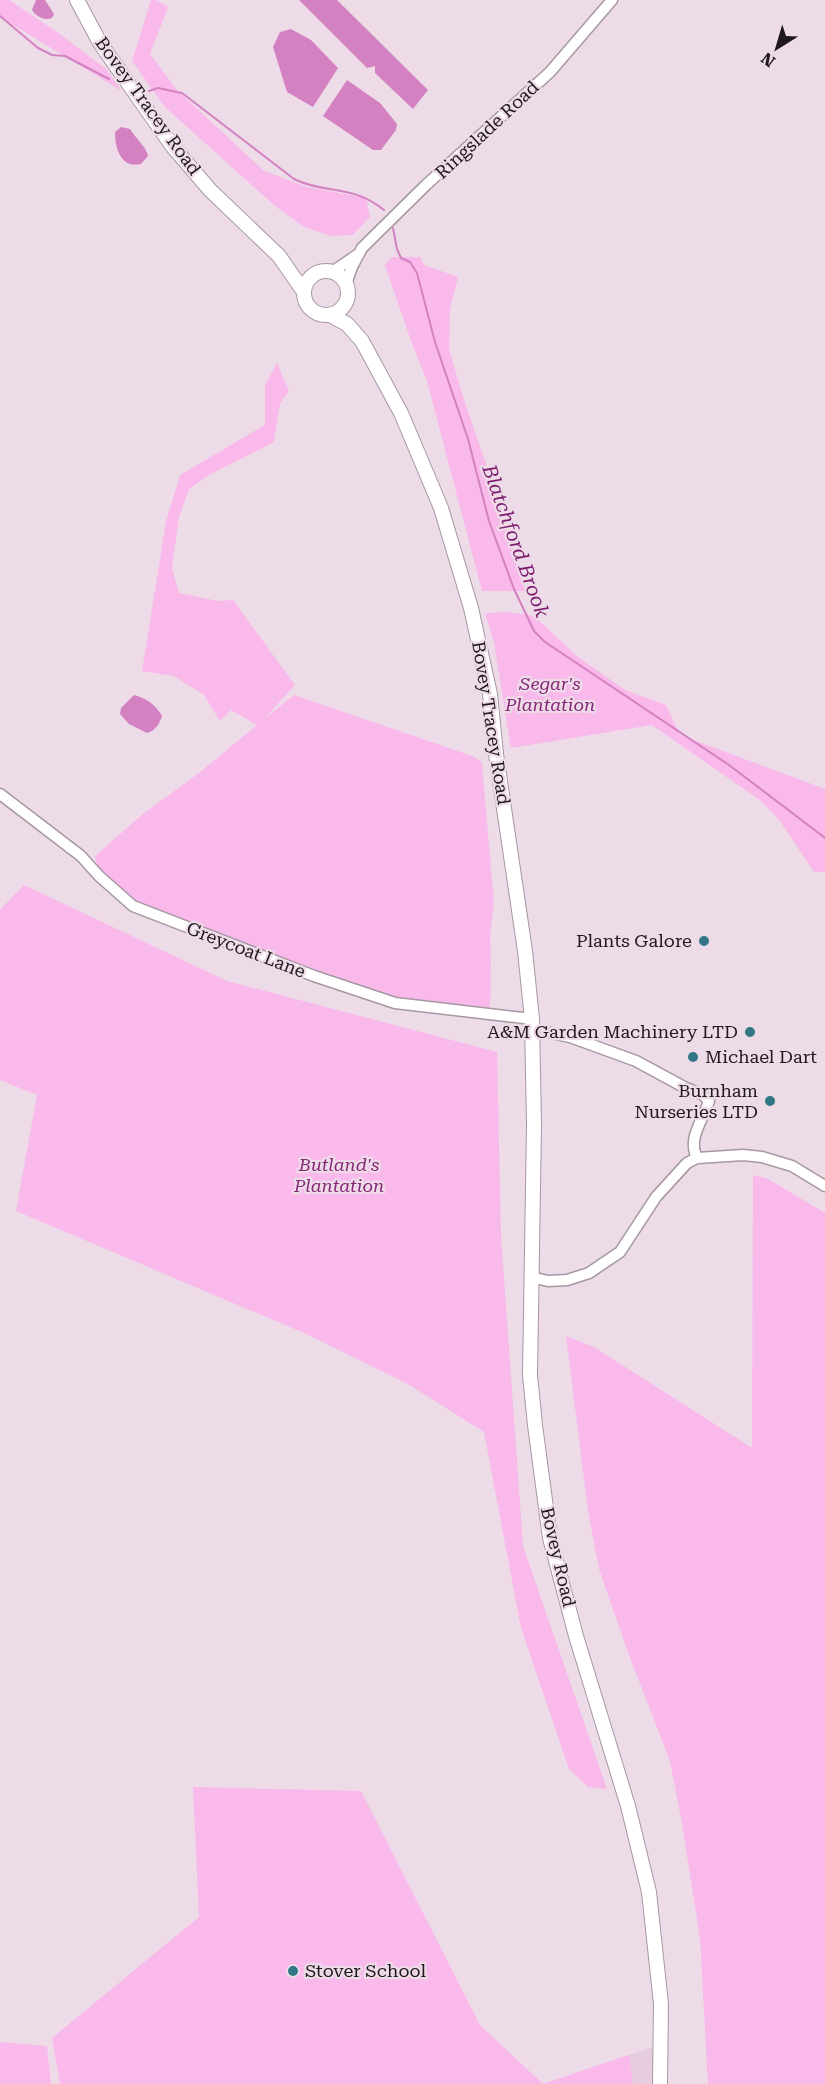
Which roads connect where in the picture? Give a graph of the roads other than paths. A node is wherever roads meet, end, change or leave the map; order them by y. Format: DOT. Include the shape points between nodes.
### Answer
graph roads {
  1 [pos="77,0"];
  2 [pos="612,0"];
  3 [pos="357,255"];
  4 [pos="279,256"];
  5 [pos="323,272"];
  6 [pos="346,284"];
  7 [pos="304,292"];
  8 [pos="347,300"];
  9 [pos="330,315"];
  10 [pos="362,341"];
  11 [pos="0,794"];
  12 [pos="532,1019"];
  13 [pos="551,1034"];
  14 [pos="697,1158"];
  15 [pos="825,1186"];
  16 [pos="531,1277"];
  17 [pos="660,2084"];
  1 -- 4 [label="main road, Bovey Tracey Road" via="100,43 173,147 210,190"];
  2 -- 3 [label="street, Ringslade Road" via="550,72"];
  3 -- 5 [label="street, Ringslade Road" via="335,270"];
  3 -- 6 [label="street, Ringslade Road"];
  4 -- 5 [label="main road, Bovey Tracey Road"];
  4 -- 7 [label="main road, Bovey Tracey Road"];
  5 -- 6 [label="main road" via="337,273"];
  5 -- 7 [label="main road" via="308,280"];
  6 -- 8 [label="main road"];
  7 -- 9 [label="main road" via="311,309"];
  8 -- 9 [label="main road" via="342,310"];
  8 -- 10 [label="main road, Bovey Tracey Road" via="363,333"];
  9 -- 10 [label="main road, Bovey Tracey Road" via="347,324"];
  10 -- 12 [label="main road, Bovey Tracey Road" via="401,413 441,508 473,618 490,694"];
  11 -- 12 [label="street, Greycoat Lane" via="81,856 133,906 395,1003"];
  12 -- 16 [label="main road, Bovey Road"];
  13 -- 14 [label="street" via="636,1060 703,1095 709,1101 694,1139"];
  14 -- 15 [label="street" via="762,1157 792,1166"];
  14 -- 16 [label="street" via="687,1163 656,1197 621,1252 589,1273 567,1280"];
  16 -- 17 [label="main road, Bovey Road" via="530,1375 550,1538 649,1892 661,2004"];
}
